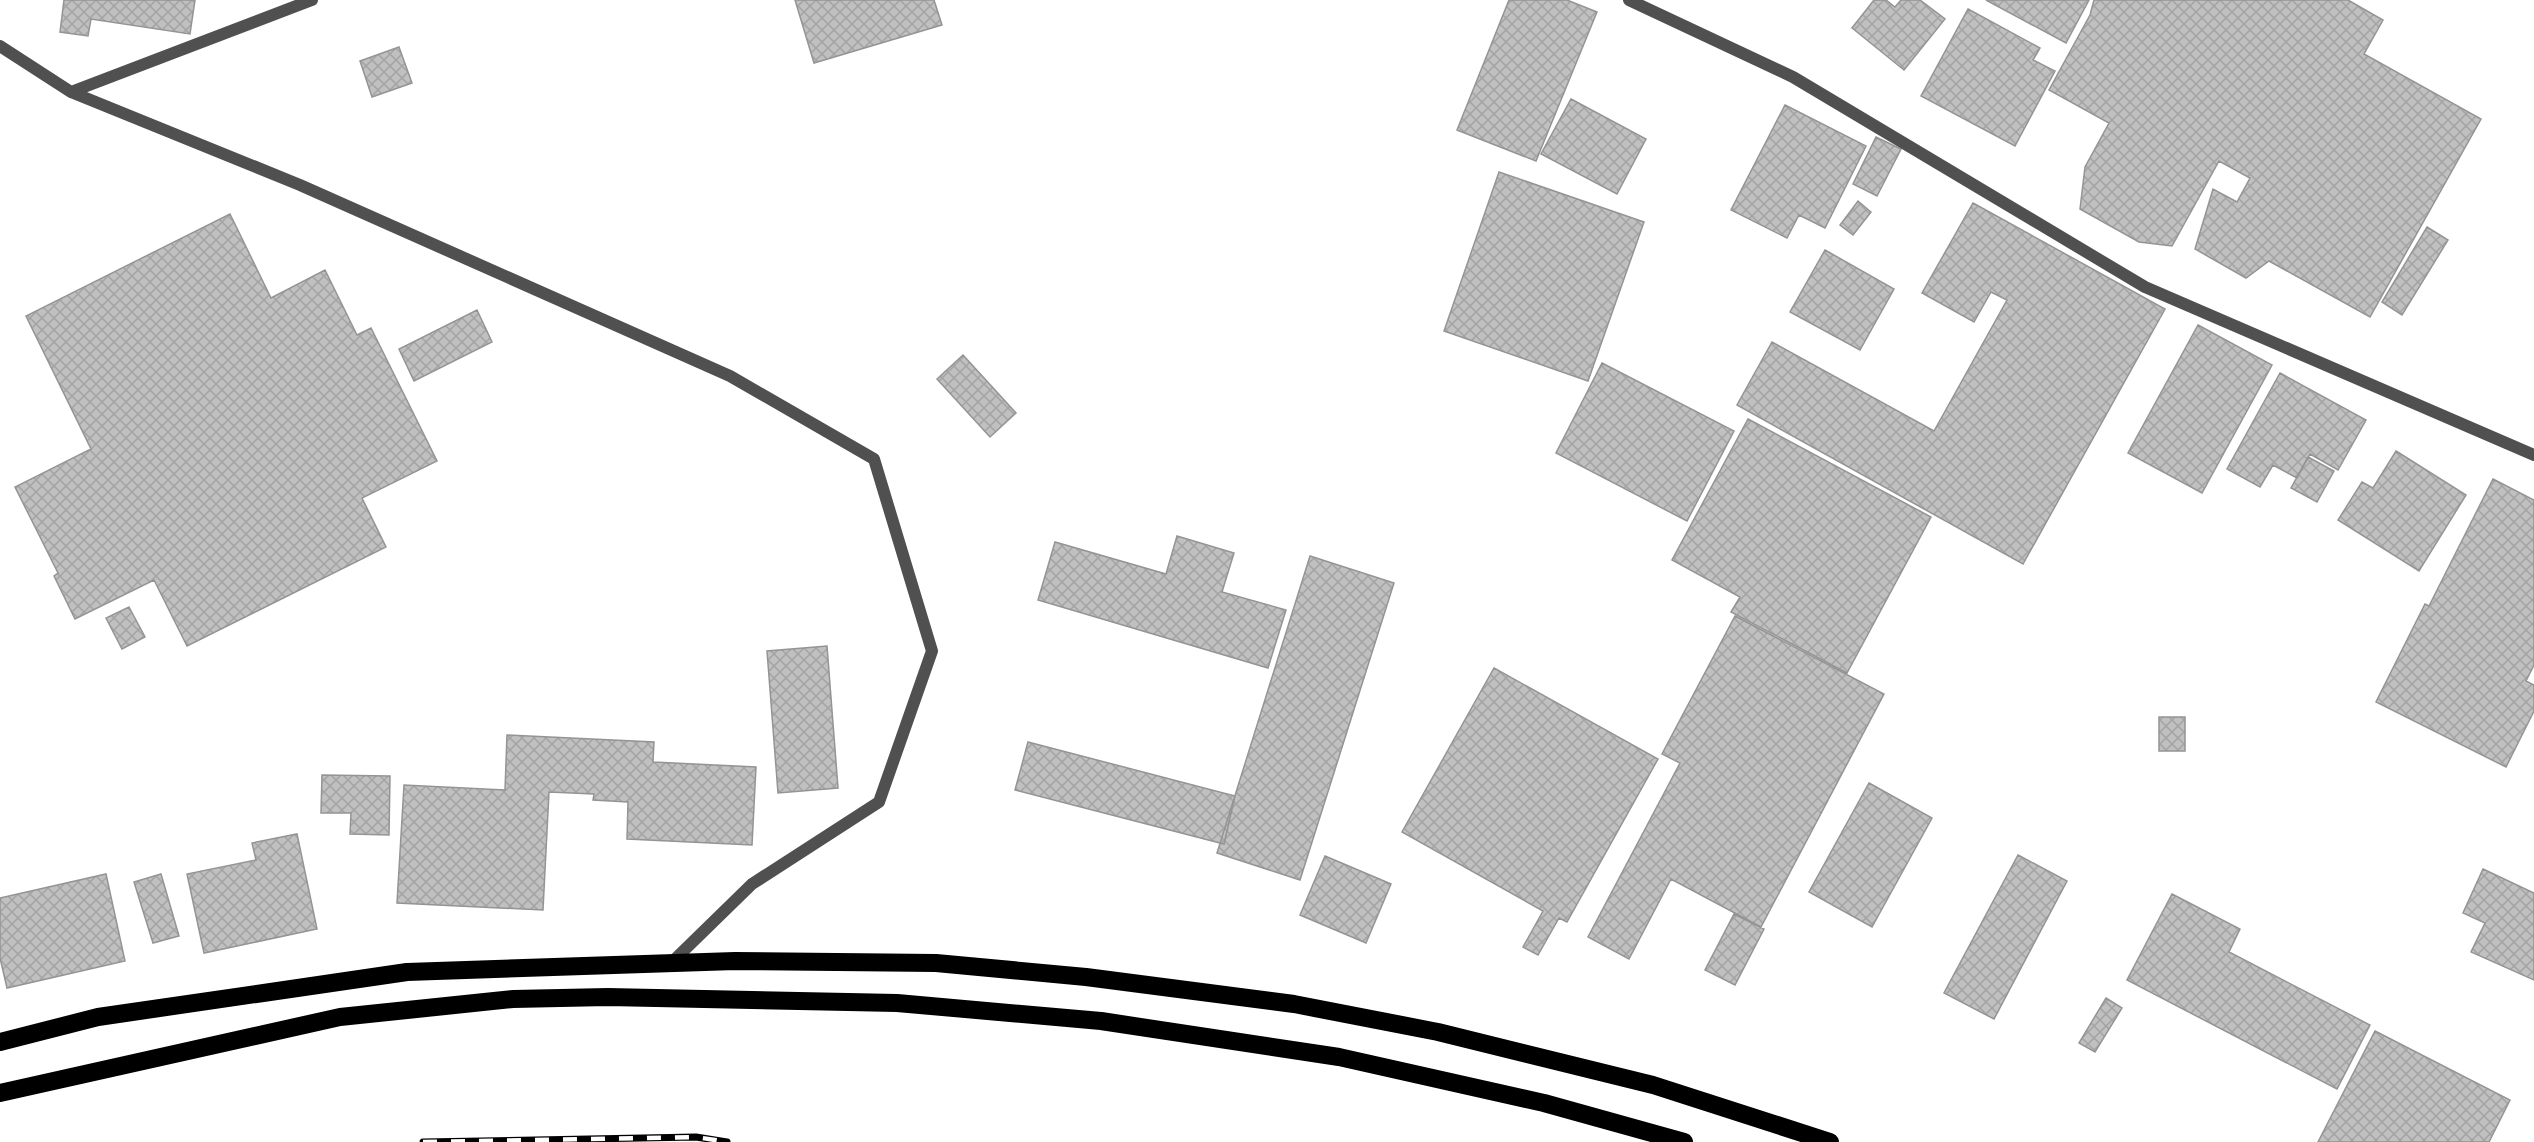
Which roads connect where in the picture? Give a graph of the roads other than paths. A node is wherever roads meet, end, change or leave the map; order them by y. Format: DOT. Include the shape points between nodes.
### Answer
graph roads {
  1 [pos="312,0"];
  2 [pos="1629,0"];
  3 [pos="0,46"];
  4 [pos="71,92"];
  5 [pos="2534,455"];
  6 [pos="670,964"];
  7 [pos="0,1042"];
  8 [pos="0,1093"];
  9 [pos="1684,1142"];
  10 [pos="1830,1142"];
  1 -- 4 [label="street"];
  2 -- 5 [label="street" via="1793,77 2145,287"];
  3 -- 4 [label="street"];
  4 -- 6 [label="street" via="300,185 730,376 874,459 932,651 879,802 752,884"];
  6 -- 7 [label="highway" via="407,972 98,1017"];
  6 -- 10 [label="highway" via="936,963 1086,977 1294,1004 1438,1032 1653,1085"];
  8 -- 9 [label="highway" via="340,1017 513,999 897,1003 1101,1021 1339,1057 1544,1103"];
}
